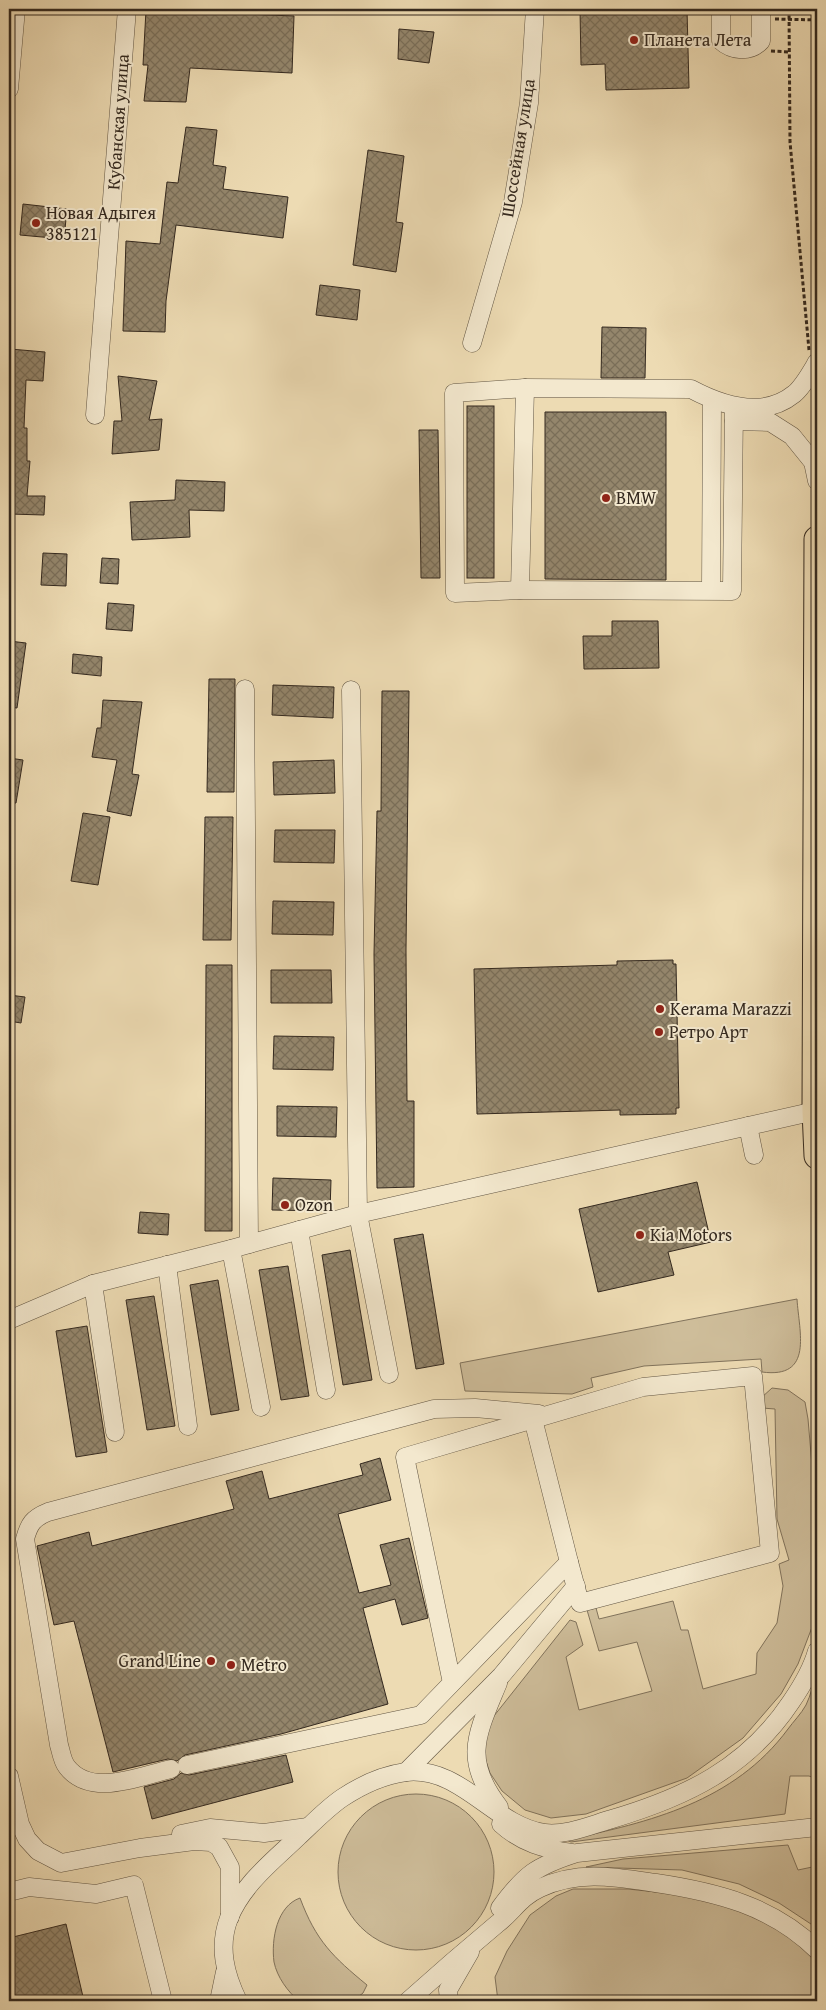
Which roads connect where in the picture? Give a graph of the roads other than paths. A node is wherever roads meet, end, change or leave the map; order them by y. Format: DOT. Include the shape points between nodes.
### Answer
graph roads {
  1 [pos="16,9"];
  2 [pos="127,9"];
  3 [pos="535,9"];
  4 [pos="721,9"];
  5 [pos="761,9"];
  6 [pos="9,89"];
  7 [pos="472,343"];
  8 [pos="814,367"];
  9 [pos="525,388"];
  10 [pos="712,400"];
  11 [pos="734,414"];
  12 [pos="95,416"];
  13 [pos="817,481"];
  14 [pos="817,539"];
  15 [pos="520,590"];
  16 [pos="711,590"];
  17 [pos="245,689"];
  18 [pos="351,690"];
  19 [pos="815,1111"];
  20 [pos="748,1126"];
  21 [pos="754,1155"];
  22 [pos="817,1156"];
  23 [pos="358,1214"];
  24 [pos="298,1230"];
  25 [pos="249,1244"];
  26 [pos="231,1249"];
  27 [pos="167,1265"];
  28 [pos="93,1284"];
  29 [pos="9,1320"];
  30 [pos="389,1374"];
  31 [pos="326,1390"];
  32 [pos="261,1407"];
  33 [pos="540,1417"];
  34 [pos="188,1426"];
  35 [pos="115,1432"];
  36 [pos="569,1562"];
  37 [pos="576,1586"];
  38 [pos="817,1651"];
  39 [pos="501,1676"];
  40 [pos="452,1683"];
  41 [pos="406,1772"];
  42 [pos="9,1776"];
  43 [pos="477,1797"];
  44 [pos="508,1817"];
  45 [pos="308,1827"];
  46 [pos="817,1827"];
  47 [pos="140,1848"];
  48 [pos="576,1853"];
  49 [pos="9,1892"];
  50 [pos="230,1917"];
  51 [pos="478,1939"];
  52 [pos="817,1950"];
  53 [pos="226,1970"];
  54 [pos="163,2001"];
  55 [pos="219,2001"];
  56 [pos="238,2001"];
  57 [pos="408,2001"];
  58 [pos="448,2001"];
  1 -- 6 [label="street"];
  2 -- 12 [label="street, Кубанская улица"];
  3 -- 7 [label="street, Шоссейная улица" via="529,103 513,202"];
  4 -- 5 [label="street" via="721,41 736,49 750,48 760,41"];
  8 -- 11 [label="street" via="795,393 773,406"];
  9 -- 10 [label="street" via="691,389"];
  9 -- 15 [label="street"];
  9 -- 15 [label="street" via="454,393 455,593"];
  10 -- 11 [label="street"];
  10 -- 16 [label="street"];
  11 -- 13 [label="street" via="770,422 792,436 813,462"];
  11 -- 16 [label="street" via="732,591"];
  14 -- 19 [label="highway"];
  15 -- 16 [label="street"];
  17 -- 25 [label="street"];
  18 -- 23 [label="street"];
  19 -- 20 [label="street"];
  19 -- 22 [label="highway"];
  20 -- 21 [label="street"];
  20 -- 23 [label="street"];
  23 -- 24 [label="street"];
  23 -- 30 [label="street"];
  24 -- 25 [label="street"];
  24 -- 31 [label="street"];
  25 -- 26 [label="street"];
  26 -- 27 [label="street"];
  26 -- 32 [label="street"];
  27 -- 28 [label="street"];
  27 -- 34 [label="street"];
  28 -- 29 [label="street"];
  28 -- 35 [label="street"];
  33 -- 36 [label="street"];
  33 -- 37 [label="street" via="643,1386 753,1376 770,1553 580,1604"];
  33 -- 40 [label="street" via="405,1458"];
  33 -- 40 [label="street" via="475,1408 434,1409 48,1512 28,1525 25,1539 59,1744 65,1766 89,1782 109,1784 421,1715"];
  36 -- 37 [label="street"];
  36 -- 40 [label="street"];
  37 -- 39 [label="street"];
  38 -- 44 [label="street" via="803,1684 783,1713 740,1759 712,1778 643,1809 578,1829 544,1833 524,1827"];
  39 -- 41 [label="street"];
  39 -- 44 [label="street" via="477,1733 476,1757 482,1782"];
  41 -- 43 [label="street" via="440,1776"];
  41 -- 45 [label="street" via="382,1778 357,1790"];
  42 -- 47 [label="street" via="20,1824 27,1839 45,1856 61,1863"];
  43 -- 44 [label="street"];
  43 -- 48 [label="street" via="512,1834 548,1850"];
  45 -- 47 [label="street" via="264,1833 210,1828"];
  45 -- 50 [label="street" via="248,1886"];
  46 -- 48 [label="street"];
  47 -- 50 [label="street" via="194,1841 211,1842 219,1847 230,1867"];
  48 -- 51 [label="street" via="550,1862 522,1880"];
  49 -- 54 [label="street" via="29,1887 96,1894 134,1885"];
  50 -- 53 [label="street" via="222,1954"];
  51 -- 52 [label="street" via="499,1923 518,1901 539,1888 586,1875 682,1887 738,1901 788,1925"];
  51 -- 57 [label="street"];
  51 -- 58 [label="street" via="448,1990"];
  53 -- 55 [label="street"];
  53 -- 56 [label="street"];
}
